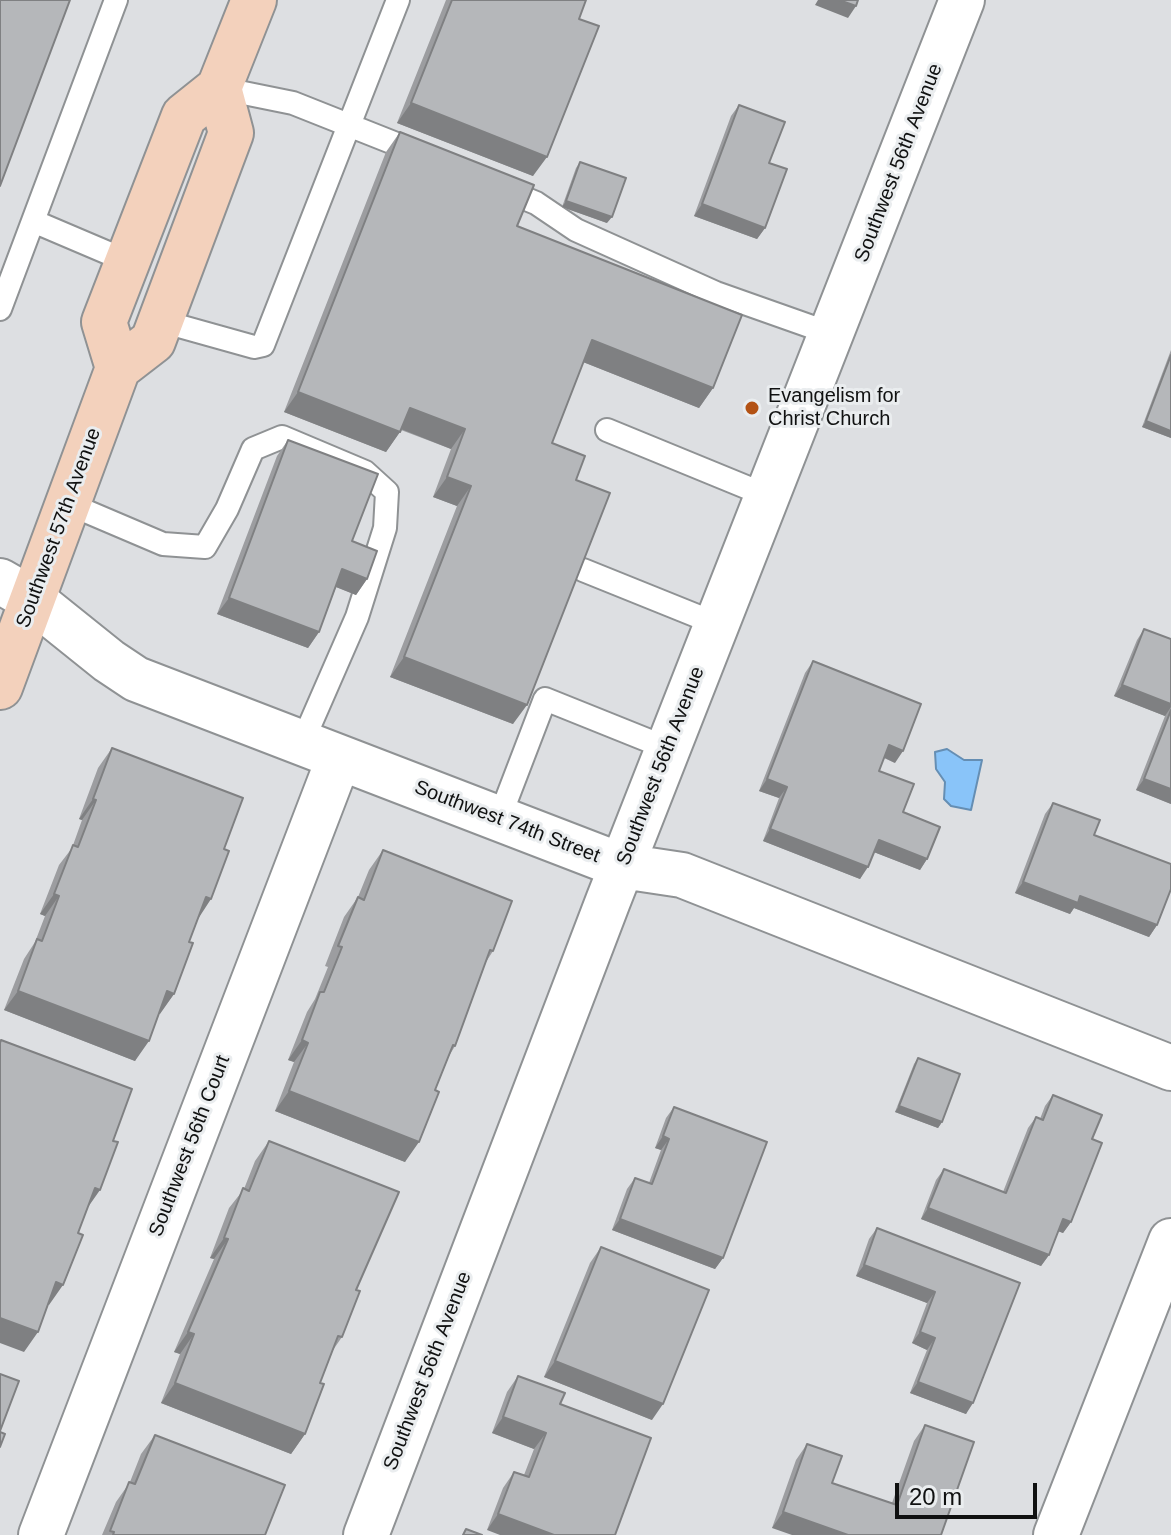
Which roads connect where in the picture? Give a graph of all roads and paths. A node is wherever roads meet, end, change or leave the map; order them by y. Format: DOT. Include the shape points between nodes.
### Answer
graph roads {
  1 [pos="116,0"];
  2 [pos="254,0"];
  3 [pos="398,0"];
  4 [pos="962,0"];
  5 [pos="219,88"];
  6 [pos="349,126"];
  7 [pos="434,160"];
  8 [pos="478,178"];
  9 [pos="33,221"];
  10 [pos="127,261"];
  11 [pos="0,309"];
  12 [pos="161,321"];
  13 [pos="832,334"];
  14 [pos="118,368"];
  15 [pos="607,430"];
  16 [pos="768,496"];
  17 [pos="69,504"];
  18 [pos="583,570"];
  19 [pos="17,590"];
  20 [pos="717,624"];
  21 [pos="0,687"];
  22 [pos="667,748"];
  23 [pos="321,750"];
  24 [pos="499,819"];
  25 [pos="622,866"];
  26 [pos="1171,1068"];
  27 [pos="1171,1241"];
  28 [pos="41,1535"];
  29 [pos="366,1535"];
  30 [pos="1056,1535"];
  1 -- 9 [label="lane"];
  2 -- 5 [label="main road"];
  3 -- 6 [label="lane"];
  4 -- 13 [label="street, Southwest 56th Avenue"];
  5 -- 6 [label="lane" via="293,103"];
  5 -- 10 [label="main road" via="184,116"];
  5 -- 12 [label="main road" via="231,133"];
  6 -- 7 [label="lane"];
  6 -- 12 [label="lane" via="263,345 254,347"];
  8 -- 13 [label="lane" via="536,203 576,230 716,293"];
  9 -- 10 [label="lane"];
  9 -- 11 [label="lane"];
  10 -- 14 [label="main road" via="104,322"];
  12 -- 14 [label="main road" via="153,341"];
  13 -- 16 [label="street, Southwest 56th Avenue"];
  14 -- 17 [label="main road, Southwest 57th Avenue"];
  15 -- 16 [label="lane"];
  16 -- 20 [label="street, Southwest 56th Avenue"];
  17 -- 19 [label="main road, Southwest 57th Avenue"];
  17 -- 23 [label="lane" via="163,544 205,547 253,449 282,437 365,472 387,492 385,528"];
  18 -- 20 [label="lane"];
  19 -- 21 [label="main road, Southwest 57th Avenue"];
  19 -- 23 [label="street, Southwest 74th Street" via="136,679"];
  20 -- 22 [label="street, Southwest 56th Avenue"];
  22 -- 24 [label="lane" via="545,699"];
  22 -- 25 [label="street, Southwest 56th Avenue"];
  23 -- 24 [label="street, Southwest 74th Street"];
  23 -- 28 [label="street, Southwest 56th Court" via="296,867"];
  24 -- 25 [label="street, Southwest 74th Street"];
  25 -- 26 [label="street, Southwest 74th Street" via="682,875"];
  25 -- 29 [label="street, Southwest 56th Avenue"];
  27 -- 30 [label="street"];
}
